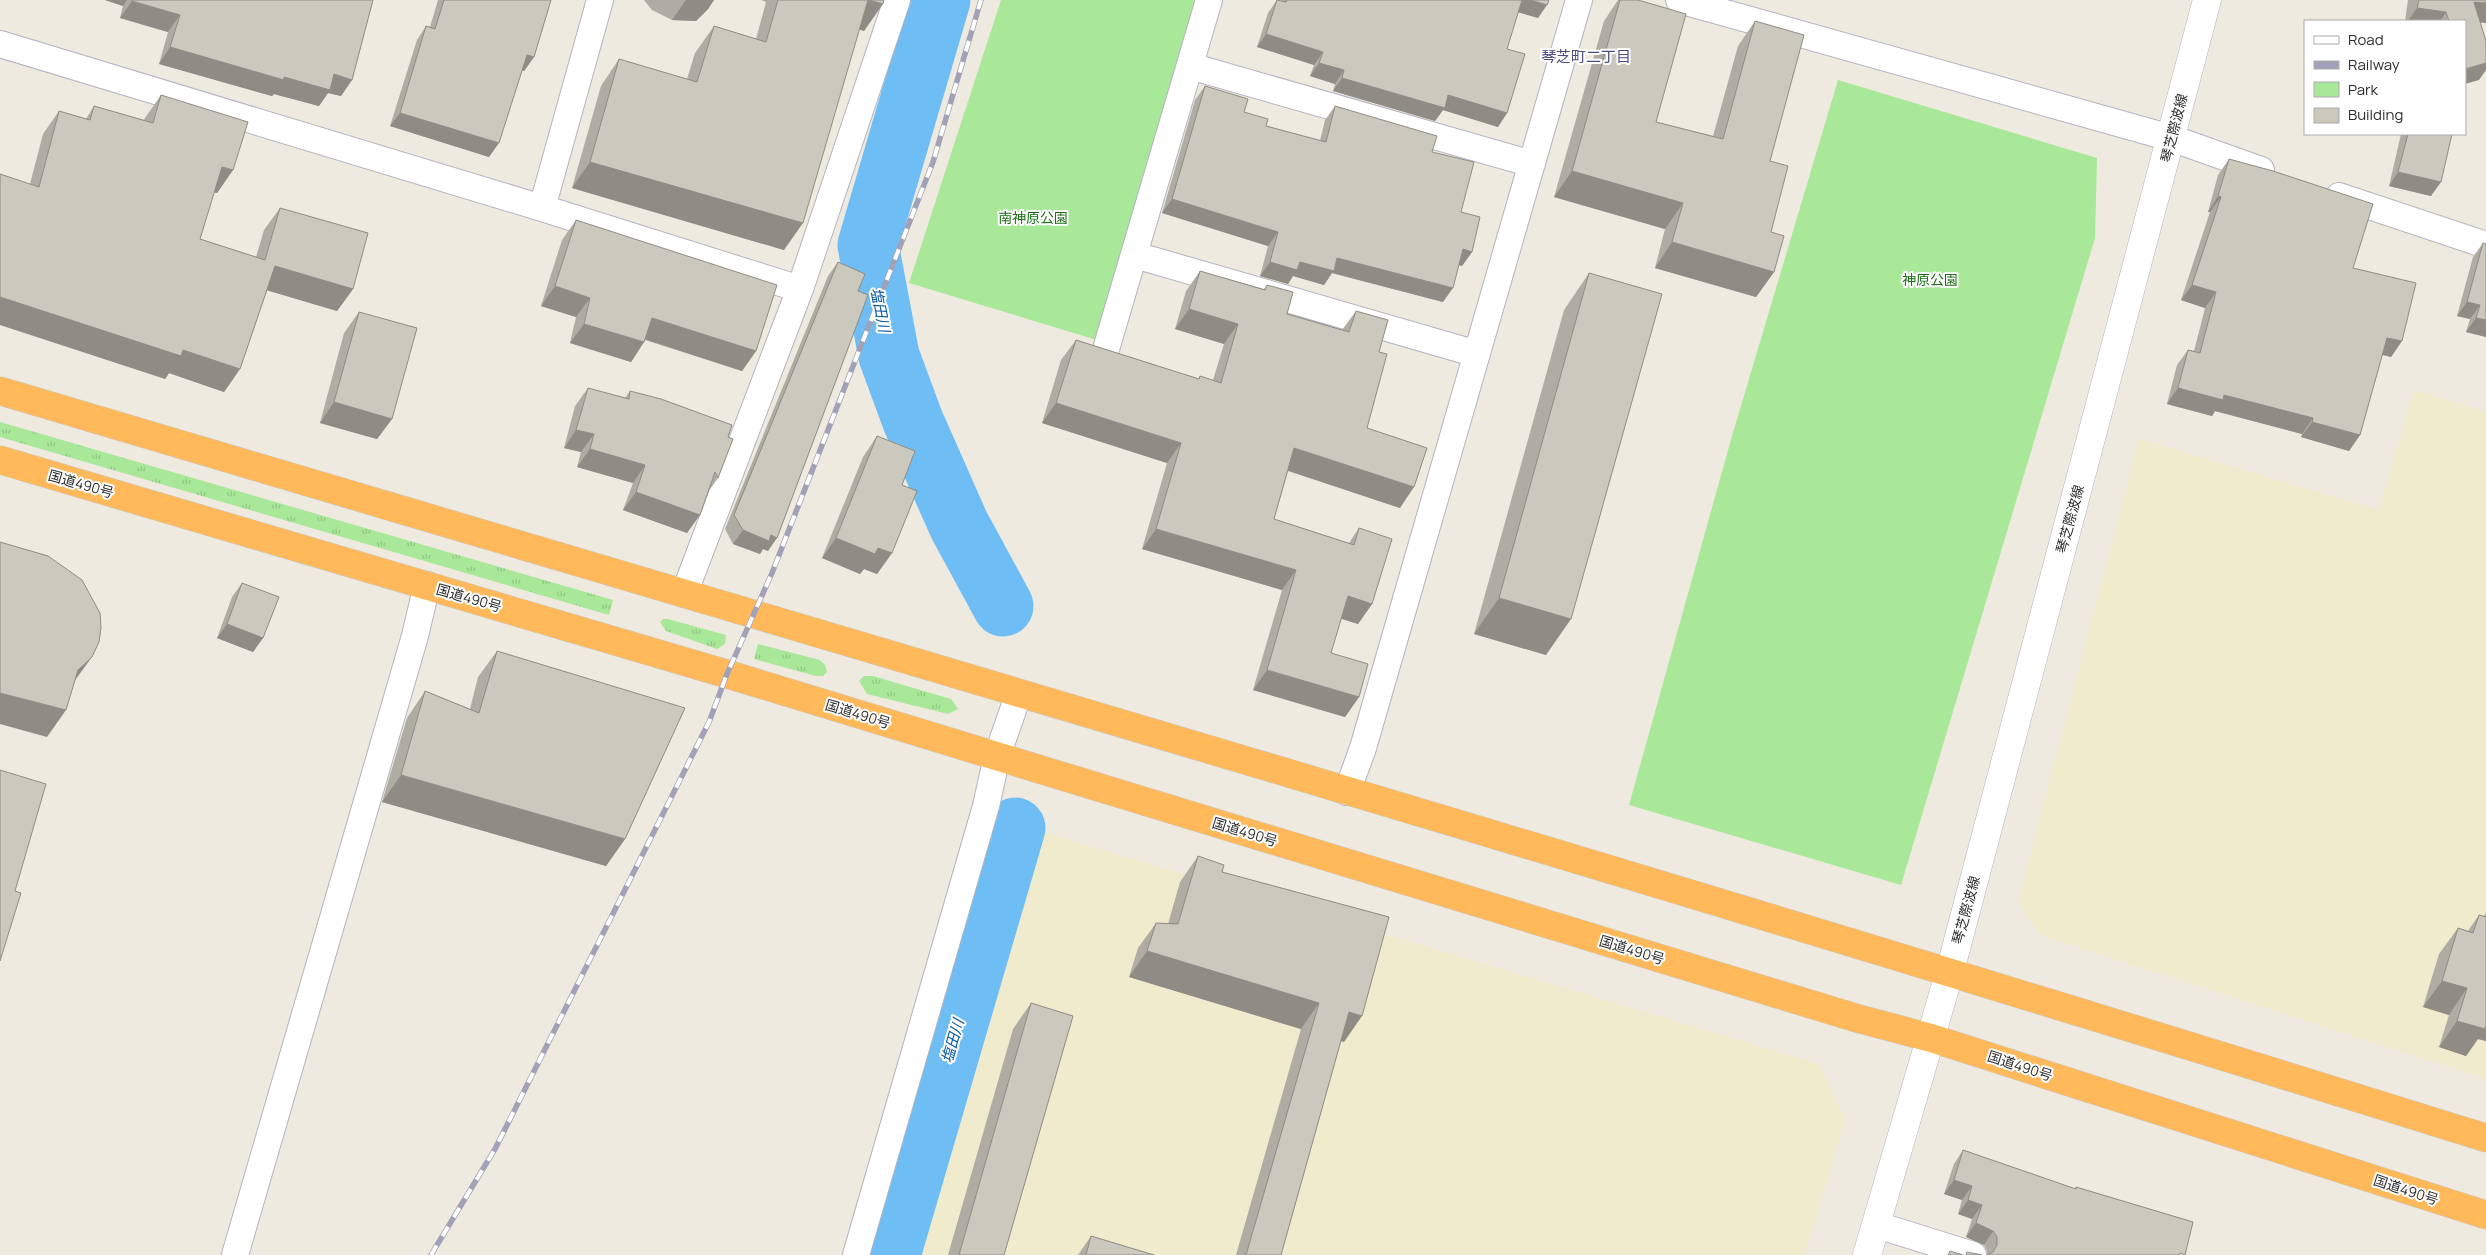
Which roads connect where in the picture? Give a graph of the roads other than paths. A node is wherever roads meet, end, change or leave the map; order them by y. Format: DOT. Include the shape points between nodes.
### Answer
graph roads {
  1 [pos="600,0"];
  2 [pos="897,0"];
  3 [pos="1209,0"];
  4 [pos="1579,0"];
  5 [pos="1679,0"];
  6 [pos="2207,0"];
  7 [pos="0,44"];
  8 [pos="1190,66"];
  9 [pos="2172,138"];
  10 [pos="1532,164"];
  11 [pos="2282,177"];
  12 [pos="2320,190"];
  13 [pos="542,208"];
  14 [pos="2486,245"];
  15 [pos="1135,255"];
  16 [pos="800,289"];
  17 [pos="1477,354"];
  18 [pos="1104,356"];
  19 [pos="0,391"];
  20 [pos="0,460"];
  21 [pos="427,585"];
  22 [pos="684,594"];
  23 [pos="1019,693"];
  24 [pos="997,756"];
  25 [pos="1347,792"];
  26 [pos="1950,971"];
  27 [pos="1931,1038"];
  28 [pos="2486,1138"];
  29 [pos="2486,1215"];
  30 [pos="1877,1225"];
  31 [pos="235,1255"];
  32 [pos="856,1255"];
  33 [pos="1868,1255"];
  34 [pos="1973,1255"];
  1 -- 13 [label="street"];
  2 -- 16 [label="street"];
  3 -- 8 [label="street"];
  4 -- 10 [label="street"];
  5 -- 9 [label="street"];
  6 -- 9 [label="main road, 琴芝際波線"];
  7 -- 13 [label="street"];
  8 -- 10 [label="street"];
  8 -- 15 [label="street"];
  9 -- 11 [label="street"];
  9 -- 26 [label="main road, 琴芝際波線"];
  10 -- 17 [label="street"];
  12 -- 14 [label="street"];
  13 -- 16 [label="street"];
  15 -- 17 [label="street"];
  15 -- 18 [label="street"];
  16 -- 22 [label="street"];
  17 -- 25 [label="street" via="1363,748"];
  19 -- 22 [label="highway"];
  20 -- 21 [label="highway, 国道490号"];
  21 -- 24 [label="highway, 国道490号"];
  21 -- 31 [label="street"];
  22 -- 23 [label="highway"];
  23 -- 24 [label="street"];
  23 -- 25 [label="highway"];
  24 -- 27 [label="highway, 国道490号" via="1846,1015"];
  24 -- 32 [label="street" via="986,806"];
  25 -- 26 [label="highway"];
  26 -- 27 [label="main road, 琴芝際波線"];
  26 -- 28 [label="highway"];
  27 -- 29 [label="highway, 国道490号"];
  27 -- 30 [label="main road, 琴芝際波線"];
  30 -- 33 [label="main road, 琴芝際波線"];
  30 -- 34 [label="street"];
}
